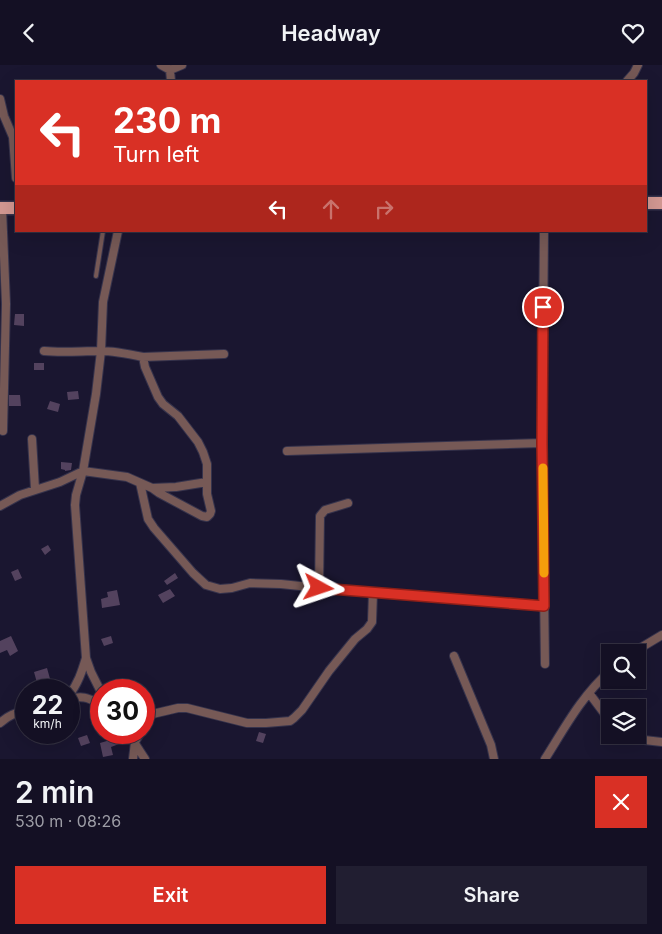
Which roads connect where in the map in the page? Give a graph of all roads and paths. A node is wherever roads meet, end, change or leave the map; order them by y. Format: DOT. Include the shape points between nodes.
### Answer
graph roads {
  1 [pos="161,65"];
  2 [pos="182,65"];
  3 [pos="638,65"];
  4 [pos="170,70"];
  5 [pos="171,80"];
  6 [pos="628,80"];
  7 [pos="0,99"];
  8 [pos="15,164"];
  9 [pos="647,203"];
  10 [pos="662,203"];
  11 [pos="1,208"];
  12 [pos="15,208"];
  13 [pos="103,232"];
  14 [pos="118,232"];
  15 [pos="544,232"];
  16 [pos="96,276"];
  17 [pos="2,345"];
  18 [pos="44,351"];
  19 [pos="100,351"];
  20 [pos="224,354"];
  21 [pos="143,357"];
  22 [pos="3,431"];
  23 [pos="32,439"];
  24 [pos="542,443"];
  25 [pos="287,451"];
  26 [pos="82,471"];
  27 [pos="207,482"];
  28 [pos="140,483"];
  29 [pos="152,488"];
  30 [pos="35,489"];
  31 [pos="348,503"];
  32 [pos="0,506"];
  33 [pos="319,588"];
  34 [pos="373,592"];
  35 [pos="544,606"];
  36 [pos="662,635"];
  37 [pos="646,645"];
  38 [pos="454,656"];
  39 [pos="86,658"];
  40 [pos="546,665"];
  41 [pos="78,679"];
  42 [pos="95,679"];
  43 [pos="601,679"];
  44 [pos="589,693"];
  45 [pos="601,709"];
  46 [pos="15,713"];
  47 [pos="155,713"];
  48 [pos="0,723"];
  49 [pos="646,740"];
  50 [pos="662,742"];
  51 [pos="135,744"];
  52 [pos="136,744"];
  53 [pos="133,759"];
  54 [pos="146,759"];
  55 [pos="494,759"];
  56 [pos="545,759"];
  1 -- 4 [label="street"];
  2 -- 4 [label="street"];
  3 -- 6 [label="street"];
  4 -- 5 [label="street"];
  7 -- 8 [label="street" via="13,137"];
  9 -- 10 [label="main road"];
  11 -- 12 [label="main road"];
  11 -- 17 [label="street" via="6,304"];
  13 -- 16 [label="lane"];
  14 -- 19 [label="street" via="103,302"];
  15 -- 24 [label="street"];
  17 -- 22 [label="street"];
  18 -- 19 [label="street"];
  19 -- 21 [label="street"];
  19 -- 26 [label="street"];
  20 -- 21 [label="street"];
  21 -- 27 [label="street" via="158,397 198,442 207,464"];
  23 -- 30 [label="street"];
  24 -- 25 [label="street"];
  24 -- 35 [label="street"];
  26 -- 28 [label="street" via="127,477"];
  26 -- 30 [label="street"];
  26 -- 39 [label="street" via="75,505"];
  27 -- 29 [label="street"];
  27 -- 29 [label="street" via="211,511 207,517"];
  28 -- 29 [label="street"];
  28 -- 33 [label="street" via="148,519 154,529 206,585 220,589 250,583"];
  30 -- 32 [label="street"];
  31 -- 33 [label="street" via="325,510 320,516"];
  33 -- 34 [label="street"];
  34 -- 35 [label="street"];
  34 -- 47 [label="street" via="370,626 355,639 290,721 248,723 187,708"];
  35 -- 40 [label="street"];
  36 -- 37 [label="street"];
  38 -- 55 [label="street"];
  39 -- 41 [label="street"];
  39 -- 42 [label="street"];
  43 -- 44 [label="street"];
  44 -- 45 [label="street"];
  44 -- 56 [label="street"];
  46 -- 48 [label="street"];
  49 -- 50 [label="street"];
  51 -- 53 [label="street"];
  52 -- 54 [label="street"];
}
